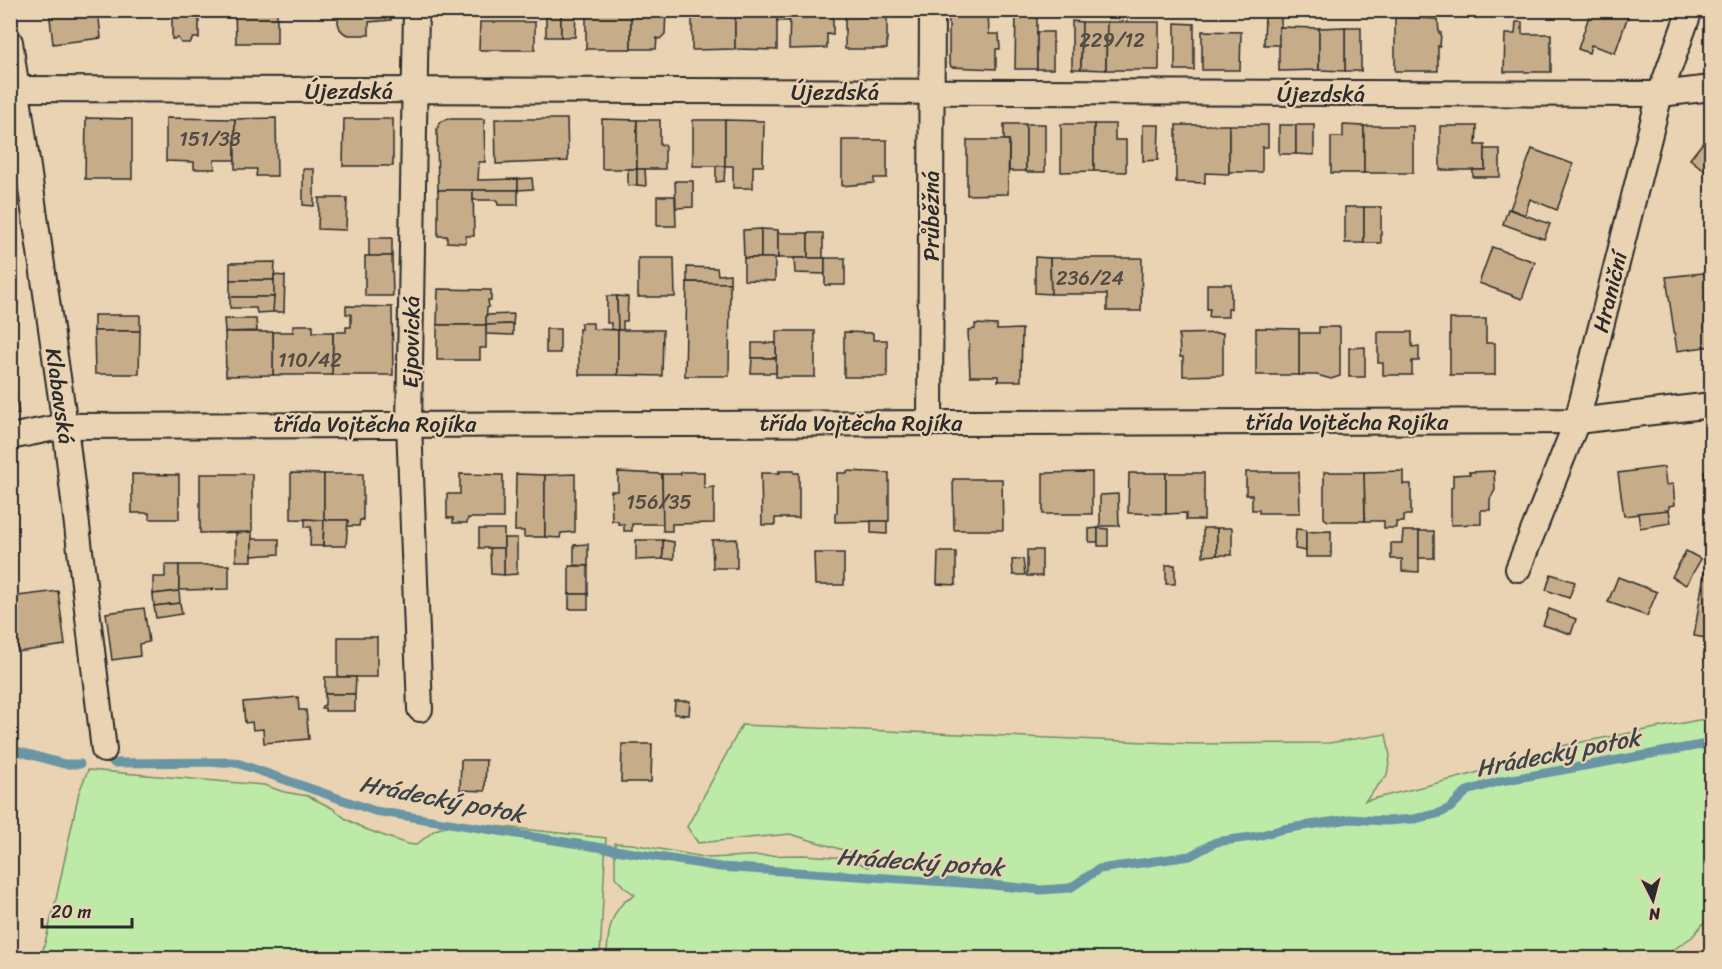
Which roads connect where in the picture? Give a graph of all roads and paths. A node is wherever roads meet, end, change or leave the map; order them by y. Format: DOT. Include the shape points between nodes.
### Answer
graph roads {
  1 [pos="416,10"];
  2 [pos="932,10"];
  3 [pos="1690,10"];
  4 [pos="10,42"];
  5 [pos="1712,88"];
  6 [pos="13,89"];
  7 [pos="415,92"];
  8 [pos="932,92"];
  9 [pos="1660,94"];
  10 [pos="1712,405"];
  11 [pos="930,422"];
  12 [pos="1577,422"];
  13 [pos="409,424"];
  14 [pos="65,426"];
  15 [pos="10,436"];
  16 [pos="1518,569"];
  17 [pos="420,709"];
  18 [pos="104,750"];
  1 -- 7 [label="street, Ejpovická"];
  2 -- 8 [label="street, Průběžná"];
  3 -- 9 [label="street, Hraniční"];
  4 -- 6 [label="street, Klabavská"];
  5 -- 9 [label="street, Újezdská"];
  6 -- 7 [label="street, Újezdská"];
  6 -- 14 [label="street, Klabavská"];
  7 -- 8 [label="street, Újezdská"];
  7 -- 13 [label="street, Ejpovická"];
  8 -- 9 [label="street, Újezdská"];
  8 -- 11 [label="street, Průběžná"];
  9 -- 12 [label="street, Hraniční"];
  10 -- 12 [label="street, třída Vojtěcha Rojíka"];
  11 -- 12 [label="street, třída Vojtěcha Rojíka"];
  11 -- 13 [label="street, třída Vojtěcha Rojíka"];
  12 -- 16 [label="street, Hraniční"];
  13 -- 14 [label="street, třída Vojtěcha Rojíka"];
  13 -- 17 [label="street, Ejpovická"];
  14 -- 15 [label="street, třída Vojtěcha Rojíka"];
  14 -- 18 [label="street, Klabavská"];
}
